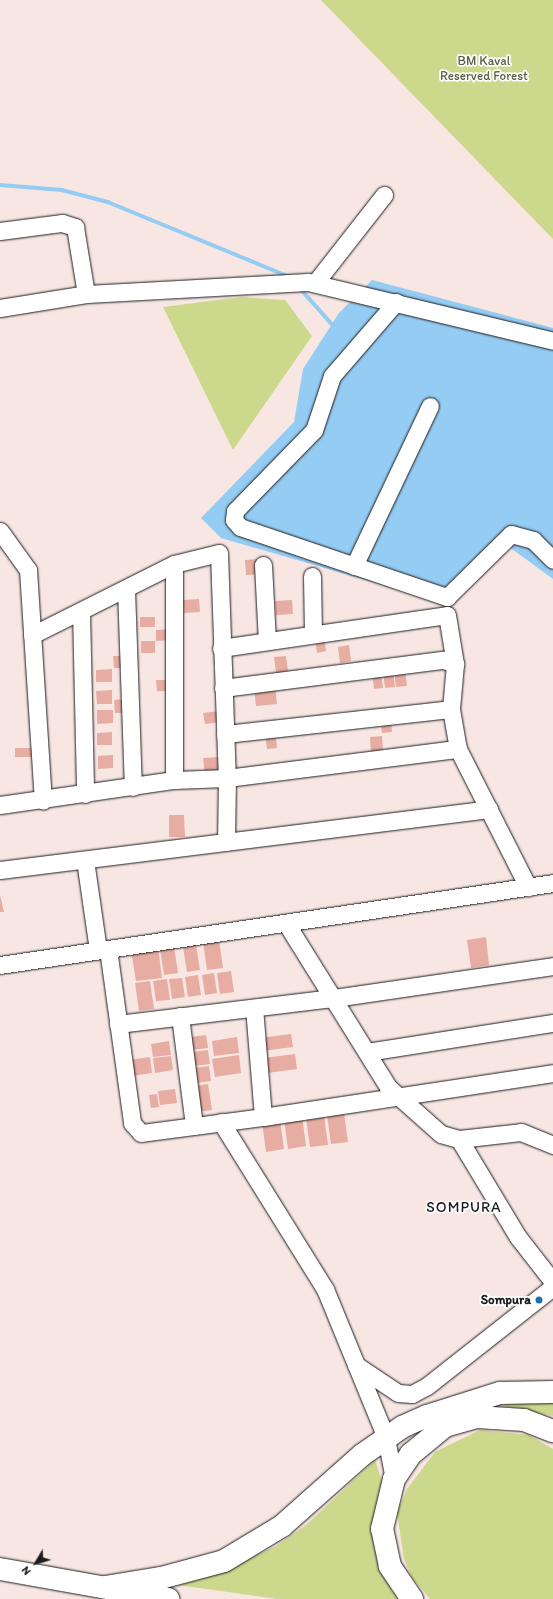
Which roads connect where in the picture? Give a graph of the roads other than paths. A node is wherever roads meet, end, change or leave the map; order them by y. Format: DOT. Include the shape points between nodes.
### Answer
graph roads {
  1 [pos="384,194"];
  2 [pos="0,231"];
  3 [pos="311,282"];
  4 [pos="86,294"];
  5 [pos="396,302"];
  6 [pos="0,308"];
  7 [pos="553,341"];
  8 [pos="430,406"];
  9 [pos="0,531"];
  10 [pos="553,560"];
  11 [pos="174,564"];
  12 [pos="263,565"];
  13 [pos="354,566"];
  14 [pos="312,576"];
  15 [pos="126,589"];
  16 [pos="81,611"];
  17 [pos="313,634"];
  18 [pos="32,635"];
  19 [pos="267,641"];
  20 [pos="221,648"];
  21 [pos="455,664"];
  22 [pos="223,688"];
  23 [pos="451,709"];
  24 [pos="226,734"];
  25 [pos="458,749"];
  26 [pos="227,778"];
  27 [pos="174,780"];
  28 [pos="134,787"];
  29 [pos="85,794"];
  30 [pos="43,800"];
  31 [pos="0,806"];
  32 [pos="489,809"];
  33 [pos="226,842"];
  34 [pos="85,860"];
  35 [pos="0,870"];
  36 [pos="553,875"];
  37 [pos="540,885"];
  38 [pos="286,923"];
  39 [pos="103,950"];
  40 [pos="0,965"];
  41 [pos="553,966"];
  42 [pos="334,998"];
  43 [pos="254,1008"];
  44 [pos="180,1016"];
  45 [pos="553,1023"];
  46 [pos="118,1024"];
  47 [pos="367,1052"];
  48 [pos="553,1073"];
  49 [pos="397,1095"];
  50 [pos="262,1117"];
  51 [pos="221,1122"];
  52 [pos="194,1126"];
  53 [pos="459,1139"];
  54 [pos="553,1145"];
  55 [pos="553,1282"];
  56 [pos="553,1287"];
  57 [pos="356,1365"];
  58 [pos="553,1392"];
  59 [pos="553,1431"];
  60 [pos="386,1438"];
  61 [pos="394,1479"];
  62 [pos="0,1569"];
  63 [pos="105,1587"];
  64 [pos="168,1599"];
  65 [pos="412,1599"];
  1 -- 3 [label="street"];
  2 -- 4 [label="street" via="62,223 75,227"];
  3 -- 4 [label="street"];
  3 -- 5 [label="street"];
  4 -- 6 [label="street"];
  5 -- 7 [label="street"];
  5 -- 13 [label="street" via="332,376 314,430 235,510 234,520 240,528"];
  8 -- 13 [label="street"];
  9 -- 18 [label="street" via="28,570"];
  10 -- 13 [label="street" via="533,540 512,534 448,598"];
  11 -- 15 [label="street"];
  11 -- 20 [label="street" via="219,553"];
  11 -- 27 [label="street"];
  12 -- 19 [label="street"];
  14 -- 17 [label="street"];
  15 -- 16 [label="street"];
  15 -- 28 [label="street"];
  16 -- 18 [label="street"];
  16 -- 29 [label="street"];
  17 -- 19 [label="street"];
  17 -- 21 [label="street" via="446,615"];
  18 -- 30 [label="street"];
  19 -- 20 [label="street"];
  20 -- 22 [label="street"];
  21 -- 22 [label="street" via="443,660"];
  21 -- 23 [label="street"];
  22 -- 24 [label="street"];
  23 -- 24 [label="street"];
  23 -- 25 [label="street"];
  24 -- 26 [label="street"];
  25 -- 26 [label="street"];
  25 -- 32 [label="street"];
  26 -- 27 [label="street"];
  26 -- 33 [label="street"];
  27 -- 28 [label="street"];
  28 -- 29 [label="street"];
  29 -- 30 [label="street"];
  30 -- 31 [label="street"];
  32 -- 33 [label="street"];
  32 -- 37 [label="street"];
  33 -- 34 [label="street"];
  34 -- 35 [label="street"];
  34 -- 39 [label="street"];
  36 -- 37 [label="street"];
  37 -- 38 [label="street"];
  38 -- 39 [label="street"];
  38 -- 42 [label="street"];
  39 -- 40 [label="street"];
  39 -- 46 [label="street"];
  41 -- 42 [label="street"];
  42 -- 43 [label="street"];
  42 -- 47 [label="street"];
  43 -- 44 [label="street"];
  43 -- 50 [label="street"];
  44 -- 46 [label="street"];
  44 -- 52 [label="street"];
  45 -- 47 [label="street"];
  46 -- 52 [label="street" via="132,1123 141,1133"];
  47 -- 49 [label="street" via="388,1087"];
  48 -- 49 [label="street"];
  49 -- 50 [label="street"];
  49 -- 53 [label="street" via="441,1134"];
  50 -- 51 [label="street"];
  51 -- 52 [label="street"];
  51 -- 57 [label="street" via="325,1289"];
  53 -- 54 [label="street" via="521,1132"];
  53 -- 55 [label="street" via="514,1231"];
  56 -- 57 [label="street" via="427,1386 412,1394 398,1393"];
  57 -- 60 [label="street"];
  58 -- 60 [label="highway" via="500,1393 480,1397 427,1416"];
  59 -- 61 [label="highway" via="508,1417 459,1421 422,1442"];
  60 -- 61 [label="street"];
  60 -- 63 [label="highway" via="282,1526 224,1561 161,1578"];
  61 -- 65 [label="highway" via="382,1529 384,1547 390,1566"];
  62 -- 63 [label="highway"];
  63 -- 64 [label="highway"];
}
